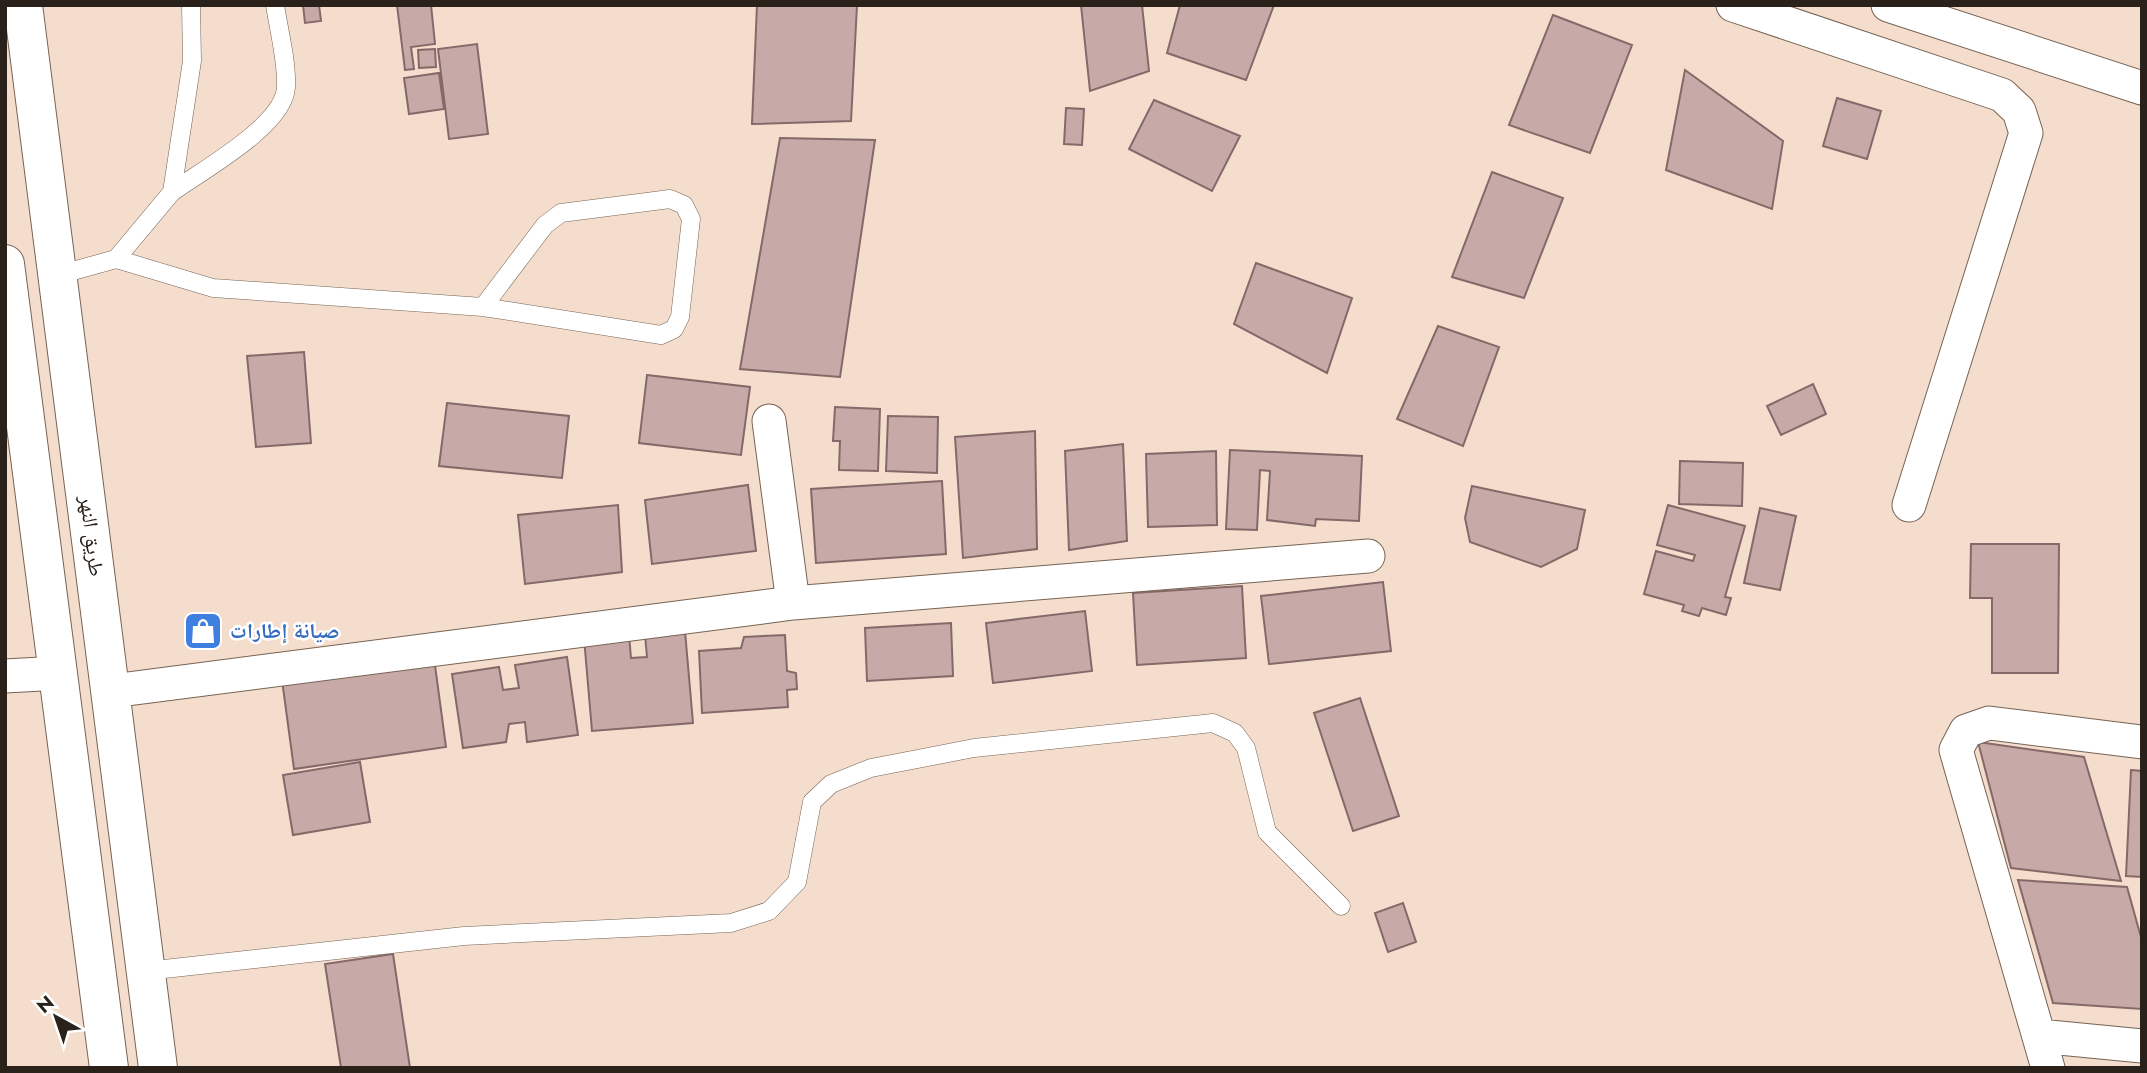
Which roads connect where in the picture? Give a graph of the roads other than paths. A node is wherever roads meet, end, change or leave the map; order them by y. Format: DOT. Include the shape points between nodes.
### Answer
graph roads {
  1 [pos="23,5"];
  2 [pos="191,5"];
  3 [pos="275,5"];
  4 [pos="1733,5"];
  5 [pos="1888,5"];
  6 [pos="2142,88"];
  7 [pos="172,192"];
  8 [pos="116,258"];
  9 [pos="5,264"];
  10 [pos="58,275"];
  11 [pos="483,307"];
  12 [pos="769,421"];
  13 [pos="1909,505"];
  14 [pos="1368,556"];
  15 [pos="793,603"];
  16 [pos="60,673"];
  17 [pos="5,676"];
  18 [pos="112,691"];
  19 [pos="2142,742"];
  20 [pos="1341,906"];
  21 [pos="146,971"];
  22 [pos="2039,1035"];
  23 [pos="2142,1046"];
  24 [pos="109,1068"];
  25 [pos="158,1068"];
  26 [pos="2048,1068"];
  1 -- 10 [label="main road, طريق النهر"];
  2 -- 7 [label="lane" via="192,61"];
  3 -- 7 [label="lane" via="286,89 277,110 264,126"];
  4 -- 13 [label="street" via="2002,95 2019,111 2026,133"];
  5 -- 6 [label="street"];
  7 -- 8 [label="lane"];
  8 -- 10 [label="lane"];
  8 -- 11 [label="lane" via="212,288"];
  9 -- 16 [label="main road"];
  10 -- 18 [label="main road, طريق النهر"];
  11 -- 11 [label="lane" via="545,225 561,213 670,199 684,205 691,219 680,317 674,329 661,335"];
  12 -- 15 [label="street"];
  14 -- 15 [label="street"];
  15 -- 18 [label="street"];
  16 -- 17 [label="street"];
  16 -- 24 [label="main road"];
  18 -- 21 [label="main road, طريق النهر"];
  19 -- 22 [label="street" via="1989,723 1966,732 1956,750"];
  20 -- 21 [label="lane" via="1268,832 1245,748 1235,733 1213,723 974,748 861,772 831,784 812,802 797,883 769,911 731,923 464,936"];
  21 -- 25 [label="main road, طريق النهر"];
  22 -- 23 [label="street"];
  22 -- 26 [label="street"];
}
